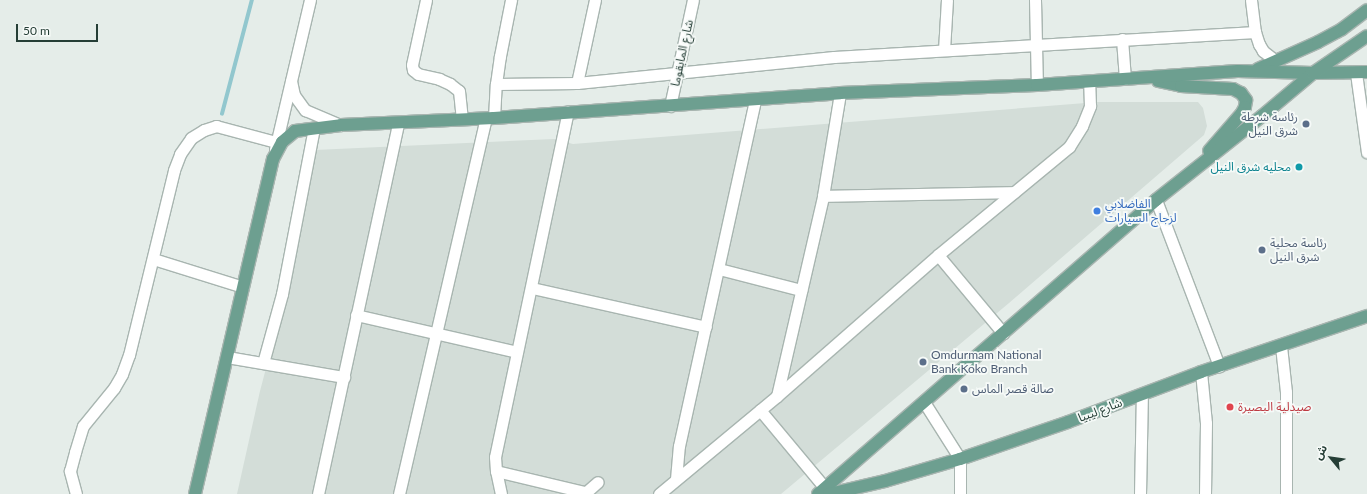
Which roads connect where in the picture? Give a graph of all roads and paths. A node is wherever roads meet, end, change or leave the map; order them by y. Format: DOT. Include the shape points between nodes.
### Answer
graph roads {
  1 [pos="310,0"];
  2 [pos="426,0"];
  3 [pos="511,0"];
  4 [pos="595,0"];
  5 [pos="693,0"];
  6 [pos="947,0"];
  7 [pos="1035,0"];
  8 [pos="1251,0"];
  9 [pos="1367,10"];
  10 [pos="1255,32"];
  11 [pos="1367,36"];
  12 [pos="1122,39"];
  13 [pos="1035,46"];
  14 [pos="944,50"];
  15 [pos="1276,61"];
  16 [pos="1255,70"];
  17 [pos="1362,72"];
  18 [pos="678,73"];
  19 [pos="1313,74"];
  20 [pos="1143,78"];
  21 [pos="1125,79"];
  22 [pos="290,81"];
  23 [pos="1089,82"];
  24 [pos="577,83"];
  25 [pos="496,84"];
  26 [pos="1037,85"];
  27 [pos="840,93"];
  28 [pos="755,100"];
  29 [pos="670,106"];
  30 [pos="568,112"];
  31 [pos="490,118"];
  32 [pos="462,119"];
  33 [pos="398,123"];
  34 [pos="341,125"];
  35 [pos="314,128"];
  36 [pos="276,142"];
  37 [pos="1367,152"];
  38 [pos="273,159"];
  39 [pos="1190,173"];
  40 [pos="1014,192"];
  41 [pos="823,196"];
  42 [pos="1156,200"];
  43 [pos="938,255"];
  44 [pos="153,259"];
  45 [pos="719,269"];
  46 [pos="243,287"];
  47 [pos="532,288"];
  48 [pos="801,290"];
  49 [pos="356,315"];
  50 [pos="1367,316"];
  51 [pos="1367,321"];
  52 [pos="706,328"];
  53 [pos="437,333"];
  54 [pos="1003,333"];
  55 [pos="1281,346"];
  56 [pos="517,352"];
  57 [pos="227,357"];
  58 [pos="263,363"];
  59 [pos="1219,366"];
  60 [pos="1201,372"];
  61 [pos="344,377"];
  62 [pos="1142,394"];
  63 [pos="777,396"];
  64 [pos="924,402"];
  65 [pos="760,410"];
  66 [pos="960,458"];
  67 [pos="496,471"];
  68 [pos="676,479"];
  69 [pos="598,482"];
  70 [pos="859,491"];
  71 [pos="824,492"];
  72 [pos="584,493"];
  73 [pos="845,493"];
  74 [pos="76,494"];
  75 [pos="195,494"];
  76 [pos="320,494"];
  77 [pos="400,494"];
  78 [pos="501,494"];
  79 [pos="659,494"];
  80 [pos="960,494"];
  81 [pos="1140,494"];
  82 [pos="1205,494"];
  83 [pos="1286,494"];
  1 -- 22 [label="street"];
  2 -- 32 [label="street" via="413,70 450,84 459,91"];
  3 -- 25 [label="street"];
  4 -- 24 [label="street"];
  5 -- 18 [label="street, شارع المايقوما"];
  6 -- 14 [label="street"];
  7 -- 13 [label="street"];
  8 -- 10 [label="street"];
  9 -- 15 [label="main road" via="1342,29"];
  10 -- 12 [label="street"];
  10 -- 15 [label="street" via="1263,51"];
  11 -- 19 [label="main road"];
  12 -- 13 [label="street"];
  12 -- 21 [label="street"];
  13 -- 14 [label="street"];
  13 -- 26 [label="street"];
  14 -- 18 [label="street" via="834,56"];
  15 -- 16 [label="main road"];
  16 -- 19 [label="main road"];
  16 -- 20 [label="main road"];
  17 -- 19 [label="main road"];
  17 -- 37 [label="street"];
  18 -- 24 [label="street"];
  18 -- 29 [label="street, شارع المايقوما"];
  19 -- 39 [label="main road"];
  20 -- 21 [label="main road"];
  20 -- 39 [label="main road" via="1181,86 1233,89 1246,100 1242,113"];
  21 -- 23 [label="main road"];
  22 -- 34 [label="street" via="294,95 305,110"];
  22 -- 36 [label="street"];
  23 -- 26 [label="main road"];
  23 -- 40 [label="street" via="1090,106 1069,147"];
  24 -- 25 [label="street"];
  25 -- 31 [label="street"];
  26 -- 27 [label="main road"];
  27 -- 28 [label="main road"];
  27 -- 41 [label="street"];
  28 -- 29 [label="main road"];
  28 -- 45 [label="street"];
  29 -- 30 [label="main road"];
  30 -- 31 [label="main road"];
  30 -- 47 [label="street"];
  31 -- 32 [label="main road"];
  31 -- 53 [label="street"];
  32 -- 33 [label="main road"];
  33 -- 34 [label="main road"];
  33 -- 49 [label="street"];
  34 -- 35 [label="main road"];
  35 -- 38 [label="main road" via="295,131 288,136"];
  35 -- 58 [label="street" via="282,294"];
  36 -- 38 [label="street"];
  36 -- 44 [label="street" via="221,126 204,130 191,138 180,154 174,170"];
  38 -- 46 [label="main road"];
  39 -- 42 [label="main road"];
  40 -- 41 [label="street"];
  40 -- 43 [label="street"];
  41 -- 48 [label="street"];
  42 -- 54 [label="main road"];
  42 -- 59 [label="street"];
  43 -- 54 [label="street"];
  43 -- 63 [label="street"];
  44 -- 46 [label="street"];
  44 -- 74 [label="street" via="122,374 83,426 70,471"];
  45 -- 48 [label="street"];
  45 -- 52 [label="street"];
  46 -- 57 [label="main road"];
  47 -- 52 [label="street"];
  47 -- 56 [label="street"];
  48 -- 63 [label="street"];
  49 -- 53 [label="street"];
  49 -- 61 [label="street"];
  50 -- 51 [label="street"];
  50 -- 55 [label="main road, شارع ليبيا"];
  52 -- 68 [label="street" via="680,446"];
  53 -- 56 [label="street"];
  53 -- 77 [label="street"];
  54 -- 64 [label="main road"];
  55 -- 59 [label="main road, شارع ليبيا"];
  55 -- 83 [label="street" via="1286,392"];
  56 -- 67 [label="street" via="495,457"];
  57 -- 58 [label="street"];
  57 -- 75 [label="main road"];
  58 -- 61 [label="street"];
  59 -- 60 [label="main road, شارع ليبيا"];
  60 -- 62 [label="main road, شارع ليبيا"];
  60 -- 82 [label="street" via="1206,423"];
  61 -- 76 [label="street"];
  62 -- 66 [label="main road, شارع ليبيا"];
  62 -- 81 [label="street"];
  63 -- 65 [label="street"];
  64 -- 66 [label="street"];
  64 -- 71 [label="main road"];
  65 -- 68 [label="street"];
  65 -- 71 [label="street"];
  66 -- 70 [label="main road, شارع ليبيا"];
  66 -- 80 [label="street"];
  67 -- 72 [label="street"];
  67 -- 78 [label="street"];
  68 -- 79 [label="street"];
  69 -- 72 [label="street"];
  70 -- 73 [label="main road, شارع ليبيا"];
  71 -- 73 [label="main road, شارع ليبيا"];
}
